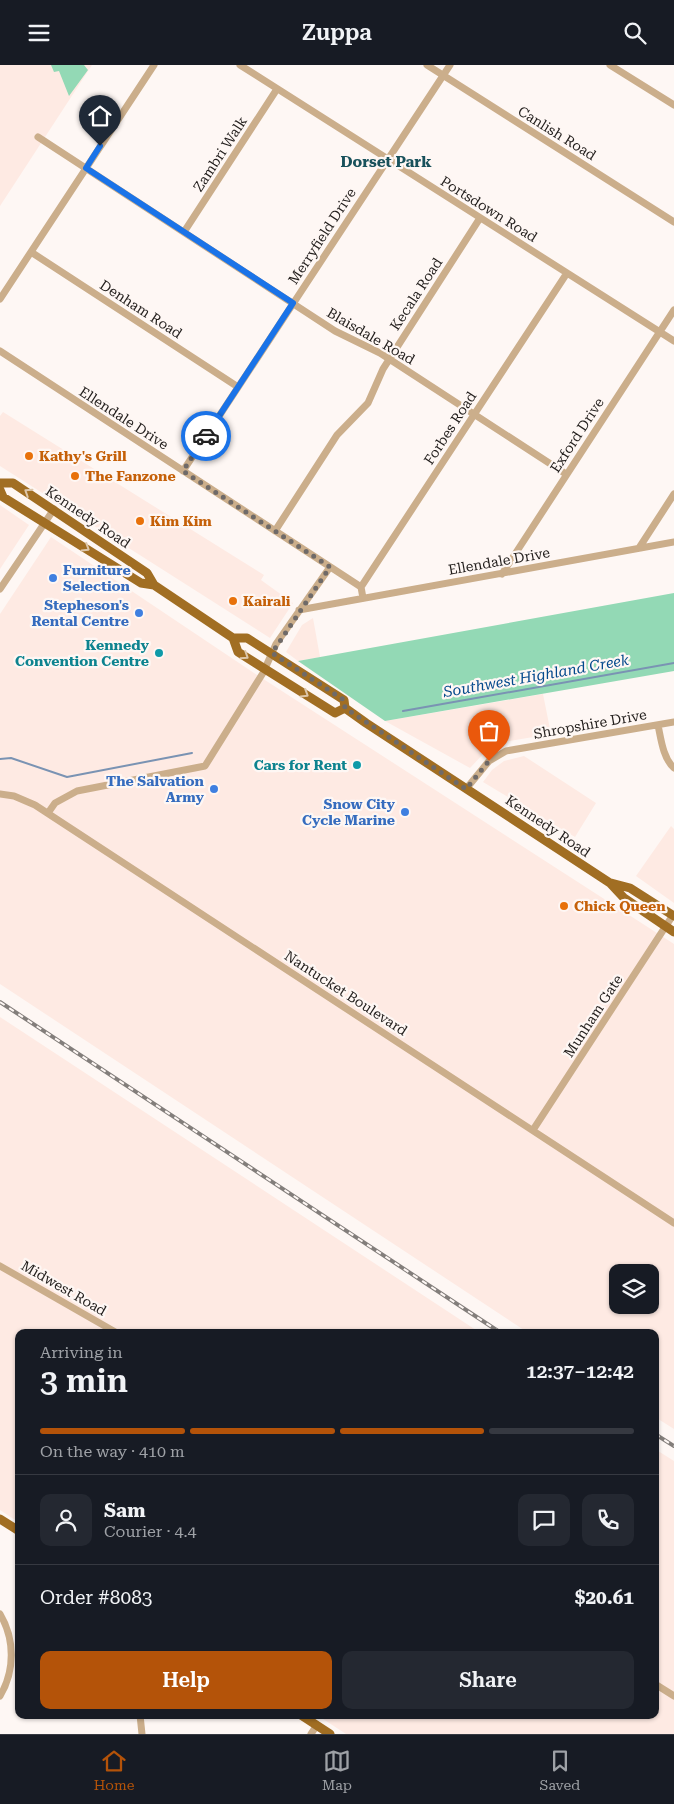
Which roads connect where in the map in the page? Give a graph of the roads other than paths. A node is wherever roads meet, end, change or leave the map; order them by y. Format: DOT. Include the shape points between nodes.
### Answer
graph roads {
  1 [pos="154,65"];
  2 [pos="240,65"];
  3 [pos="427,65"];
  4 [pos="450,65"];
  5 [pos="610,65"];
  6 [pos="443,75"];
  7 [pos="277,89"];
  8 [pos="674,105"];
  9 [pos="38,137"];
  10 [pos="387,159"];
  11 [pos="86,168"];
  12 [pos="480,218"];
  13 [pos="674,222"];
  14 [pos="184,232"];
  15 [pos="31,252"];
  16 [pos="567,273"];
  17 [pos="0,299"];
  18 [pos="293,303"];
  19 [pos="674,310"];
  20 [pos="659,332"];
  21 [pos="674,341"];
  22 [pos="0,351"];
  23 [pos="389,359"];
  24 [pos="238,387"];
  25 [pos="474,415"];
  26 [pos="183,471"];
  27 [pos="566,474"];
  28 [pos="0,483"];
  29 [pos="0,490"];
  30 [pos="674,494"];
  31 [pos="54,509"];
  32 [pos="45,521"];
  33 [pos="275,531"];
  34 [pos="674,542"];
  35 [pos="639,548"];
  36 [pos="330,567"];
  37 [pos="502,573"];
  38 [pos="154,585"];
  39 [pos="361,587"];
  40 [pos="0,589"];
  41 [pos="363,598"];
  42 [pos="299,611"];
  43 [pos="234,638"];
  44 [pos="272,653"];
  45 [pos="265,669"];
  46 [pos="345,708"];
  47 [pos="674,722"];
  48 [pos="658,725"];
  49 [pos="674,768"];
  50 [pos="466,789"];
  51 [pos="0,794"];
  52 [pos="48,813"];
  53 [pos="610,883"];
  54 [pos="673,916"];
  55 [pos="666,927"];
  56 [pos="674,932"];
  57 [pos="533,1130"];
  58 [pos="674,1223"];
  59 [pos="0,1266"];
  60 [pos="109,1329"];
  61 [pos="0,1519"];
  62 [pos="15,1528"];
  63 [pos="0,1614"];
  64 [pos="15,1654"];
  65 [pos="659,1687"];
  66 [pos="0,1696"];
  67 [pos="674,1696"];
  68 [pos="140,1719"];
  69 [pos="307,1719"];
  70 [pos="317,1725"];
  71 [pos="142,1734"];
  72 [pos="311,1734"];
  73 [pos="330,1734"];
  1 -- 11 [label="street"];
  2 -- 7 [label="street, Portsdown Road"];
  3 -- 6 [label="street, Canlish Road"];
  4 -- 6 [label="street, Merryfield Drive"];
  5 -- 8 [label="street"];
  6 -- 10 [label="street, Merryfield Drive"];
  6 -- 13 [label="street, Canlish Road"];
  7 -- 10 [label="street, Portsdown Road"];
  7 -- 14 [label="street, Zambri Walk"];
  9 -- 11 [label="street, Blaisdale Road"];
  10 -- 12 [label="street, Portsdown Road"];
  10 -- 18 [label="street, Merryfield Drive"];
  11 -- 14 [label="street, Blaisdale Road"];
  11 -- 15 [label="street"];
  12 -- 16 [label="street, Portsdown Road"];
  12 -- 23 [label="street, Kecala Road"];
  14 -- 18 [label="street, Blaisdale Road"];
  15 -- 17 [label="street"];
  15 -- 24 [label="street, Denham Road"];
  16 -- 20 [label="street, Portsdown Road"];
  16 -- 25 [label="street, Forbes Road"];
  18 -- 23 [label="street, Blaisdale Road" via="340,335"];
  18 -- 24 [label="street, Merryfield Drive"];
  19 -- 20 [label="street, Exford Drive"];
  20 -- 21 [label="street, Portsdown Road"];
  20 -- 27 [label="street, Exford Drive"];
  22 -- 26 [label="street, Ellendale Drive"];
  23 -- 25 [label="street, Blaisdale Road"];
  23 -- 33 [label="street, Kecala Road" via="368,403 337,435"];
  24 -- 26 [label="street, Merryfield Drive"];
  25 -- 27 [label="street, Blaisdale Road"];
  25 -- 39 [label="street, Forbes Road"];
  26 -- 33 [label="street, Ellendale Drive"];
  27 -- 37 [label="street, Exford Drive"];
  31 -- 28 [label="main road, Kennedy Road, one-way" via="13,483"];
  29 -- 32 [label="main road, Kennedy Road" via="4,497"];
  30 -- 35 [label="street"];
  31 -- 32 [label="street"];
  31 -- 38 [label="main road, Kennedy Road" via="147,573"];
  32 -- 38 [label="main road, Kennedy Road, one-way" via="141,583"];
  32 -- 40 [label="street"];
  33 -- 36 [label="street, Ellendale Drive"];
  34 -- 35 [label="street, Ellendale Drive"];
  35 -- 37 [label="street, Ellendale Drive"];
  36 -- 39 [label="street, Ellendale Drive"];
  36 -- 42 [label="street"];
  37 -- 41 [label="street, Ellendale Drive"];
  38 -- 43 [label="main road, Kennedy Road"];
  39 -- 41 [label="street"];
  41 -- 42 [label="street, Ellendale Drive"];
  42 -- 44 [label="street"];
  43 -- 44 [label="main road, Kennedy Road" via="247,638"];
  43 -- 45 [label="main road, Kennedy Road, one-way" via="238,652"];
  44 -- 45 [label="street"];
  44 -- 46 [label="main road, Kennedy Road" via="344,700"];
  45 -- 46 [label="main road, Kennedy Road, one-way" via="335,713"];
  45 -- 52 [label="street" via="205,766 77,791 55,803"];
  46 -- 50 [label="main road, Kennedy Road"];
  47 -- 48 [label="street, Shropshire Drive"];
  48 -- 49 [label="street" via="664,751"];
  48 -- 50 [label="street, Shropshire Drive" via="506,751 489,761"];
  50 -- 53 [label="main road, Kennedy Road"];
  51 -- 52 [label="street, Nantucket Boulevard" via="14,796"];
  52 -- 57 [label="street, Nantucket Boulevard"];
  53 -- 54 [label="main road, Kennedy Road" via="630,888"];
  53 -- 55 [label="main road, Kennedy Road" via="624,898"];
  54 -- 55 [label="street, Munham Gate"];
  55 -- 56 [label="main road, Kennedy Road"];
  55 -- 57 [label="street, Munham Gate"];
  57 -- 58 [label="street, Nantucket Boulevard"];
  59 -- 60 [label="street, Midwest Road"];
  61 -- 62 [label="main road"];
  63 -- 64 [label="street"];
  64 -- 66 [label="street"];
  65 -- 67 [label="street"];
  68 -- 71 [label="street"];
  69 -- 70 [label="main road"];
  70 -- 72 [label="street"];
  70 -- 73 [label="main road"];
}
